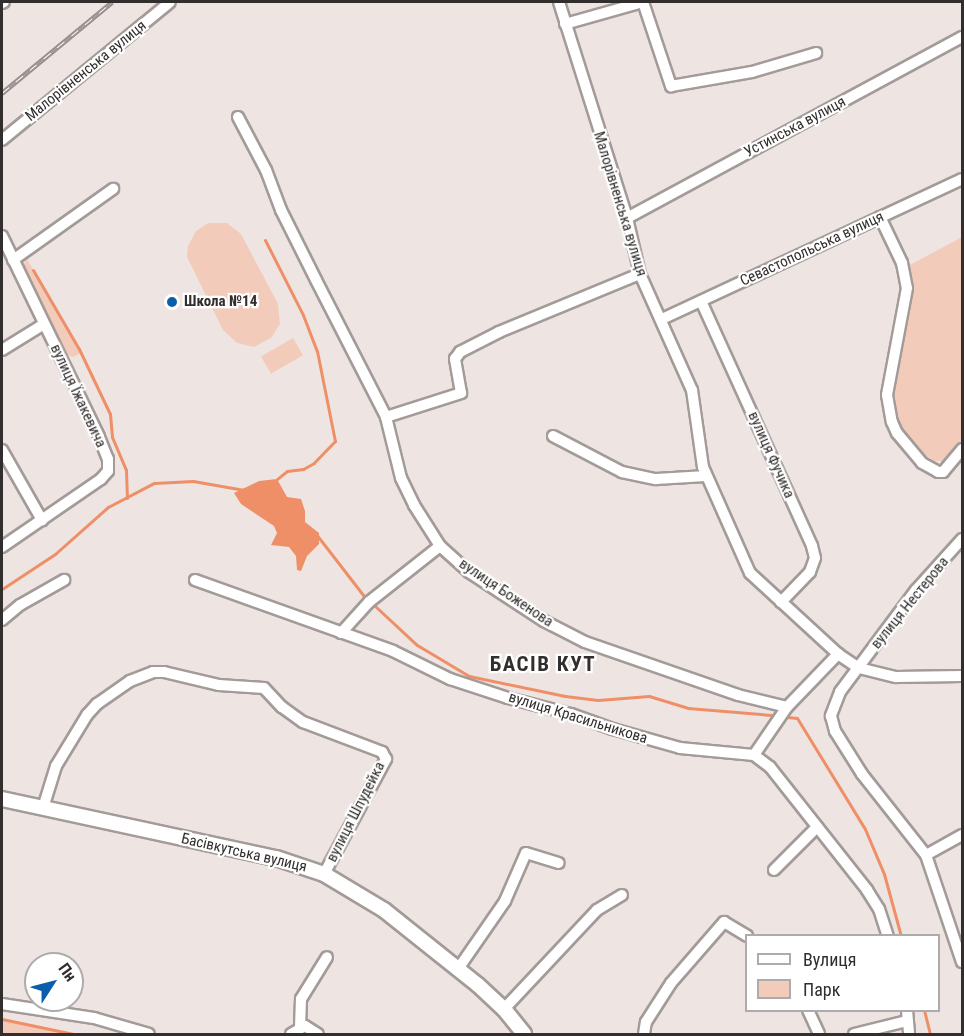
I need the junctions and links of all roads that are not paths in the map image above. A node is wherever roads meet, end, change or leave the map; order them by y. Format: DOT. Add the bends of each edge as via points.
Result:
graph roads {
  1 [pos="170,2"];
  2 [pos="558,2"];
  3 [pos="643,2"];
  4 [pos="565,24"];
  5 [pos="963,36"];
  6 [pos="816,52"];
  7 [pos="238,117"];
  8 [pos="2,140"];
  9 [pos="963,179"];
  10 [pos="114,189"];
  11 [pos="880,217"];
  12 [pos="627,218"];
  13 [pos="2,236"];
  14 [pos="13,261"];
  15 [pos="640,274"];
  16 [pos="701,301"];
  17 [pos="662,320"];
  18 [pos="44,324"];
  19 [pos="2,350"];
  20 [pos="386,417"];
  21 [pos="553,436"];
  22 [pos="963,449"];
  23 [pos="2,450"];
  24 [pos="706,476"];
  25 [pos="42,520"];
  26 [pos="963,539"];
  27 [pos="440,546"];
  28 [pos="2,548"];
  29 [pos="64,580"];
  30 [pos="195,580"];
  31 [pos="781,602"];
  32 [pos="2,620"];
  33 [pos="341,633"];
  34 [pos="838,654"];
  35 [pos="859,668"];
  36 [pos="963,676"];
  37 [pos="787,707"];
  38 [pos="754,755"];
  39 [pos="2,799"];
  40 [pos="43,808"];
  41 [pos="817,827"];
  42 [pos="963,835"];
  43 [pos="926,855"];
  44 [pos="559,863"];
  45 [pos="774,870"];
  46 [pos="324,874"];
  47 [pos="622,895"];
  48 [pos="887,934"];
  49 [pos="745,935"];
  50 [pos="327,957"];
  51 [pos="963,963"];
  52 [pos="458,969"];
  53 [pos="2,1004"];
  54 [pos="504,1009"];
  55 [pos="808,1012"];
  56 [pos="907,1016"];
  57 [pos="296,1031"];
  58 [pos="149,1035"];
  59 [pos="318,1035"];
  60 [pos="524,1035"];
  61 [pos="644,1035"];
  62 [pos="819,1035"];
  63 [pos="854,1035"];
  64 [pos="909,1035"];
  1 -- 8 [label="street, Малорівненська вулиця"];
  2 -- 4 [label="street, Малорівненська вулиця"];
  3 -- 4 [label="street"];
  3 -- 6 [label="street" via="671,86 752,72"];
  4 -- 12 [label="street, Малорівненська вулиця"];
  5 -- 12 [label="street, Устинська вулиця"];
  7 -- 20 [label="street, вулиця Боженова"];
  9 -- 11 [label="street, Севастопольська вулиця"];
  10 -- 14 [label="street"];
  11 -- 16 [label="street, Севастопольська вулиця"];
  11 -- 22 [label="street" via="902,263 907,288 888,388 897,433 922,463 938,472 943,472"];
  12 -- 15 [label="street, Малорівненська вулиця"];
  13 -- 14 [label="street, вулиця Їжакевича"];
  14 -- 18 [label="street, вулиця Їжакевича"];
  15 -- 17 [label="street, Малорівненська вулиця"];
  15 -- 20 [label="street" via="460,352 455,359 461,393"];
  16 -- 17 [label="street, Севастопольська вулиця"];
  16 -- 31 [label="street, вулиця Фучика" via="812,546 813,568"];
  17 -- 24 [label="street, Малорівненська вулиця" via="692,390"];
  18 -- 19 [label="street"];
  18 -- 25 [label="street, вулиця Їжакевича" via="99,437 108,459 108,471"];
  20 -- 27 [label="street, вулиця Боженова" via="401,478"];
  21 -- 24 [label="street" via="622,472 656,479"];
  23 -- 25 [label="street"];
  24 -- 31 [label="street, Малорівненська вулиця" via="750,573"];
  25 -- 28 [label="street, вулиця Їжакевича"];
  26 -- 35 [label="street, вулиця Нестерова" via="916,590"];
  27 -- 33 [label="street" via="369,602"];
  27 -- 37 [label="street, вулиця Боженова" via="469,572 544,621 585,642"];
  29 -- 32 [label="street"];
  30 -- 33 [label="street, вулиця Красильникова"];
  31 -- 34 [label="street, Малорівненська вулиця"];
  33 -- 38 [label="street, вулиця Красильникова" via="450,679 508,698 680,748"];
  34 -- 35 [label="street, Малорівненська вулиця"];
  34 -- 37 [label="street"];
  35 -- 36 [label="street, Малорівненська вулиця" via="896,677"];
  35 -- 43 [label="street" via="833,705 835,731 862,774"];
  37 -- 38 [label="street"];
  38 -- 41 [label="street" via="770,767"];
  39 -- 40 [label="main road, Басівкутська вулиця"];
  40 -- 46 [label="main road, Басівкутська вулиця" via="276,858"];
  40 -- 46 [label="street, вулиця Шпудейка" via="57,766 87,715 130,681 164,672 219,685 264,688 303,722 382,752 386,759"];
  41 -- 45 [label="street"];
  41 -- 48 [label="street" via="867,890"];
  42 -- 43 [label="street"];
  43 -- 51 [label="street"];
  44 -- 52 [label="street" via="526,853 505,901"];
  46 -- 52 [label="main road, Басівкутська вулиця" via="384,910"];
  47 -- 54 [label="street" via="597,910"];
  49 -- 61 [label="street" via="724,922 671,983 646,1022"];
  50 -- 57 [label="street" via="301,999"];
  52 -- 54 [label="main road, Басівкутська вулиця"];
  53 -- 58 [label="street" via="94,1018"];
  54 -- 60 [label="main road, Басівкутська вулиця"];
  55 -- 62 [label="street"];
  56 -- 63 [label="street"];
  56 -- 64 [label="street"];
  57 -- 59 [label="street" via="305,1026"];
}
